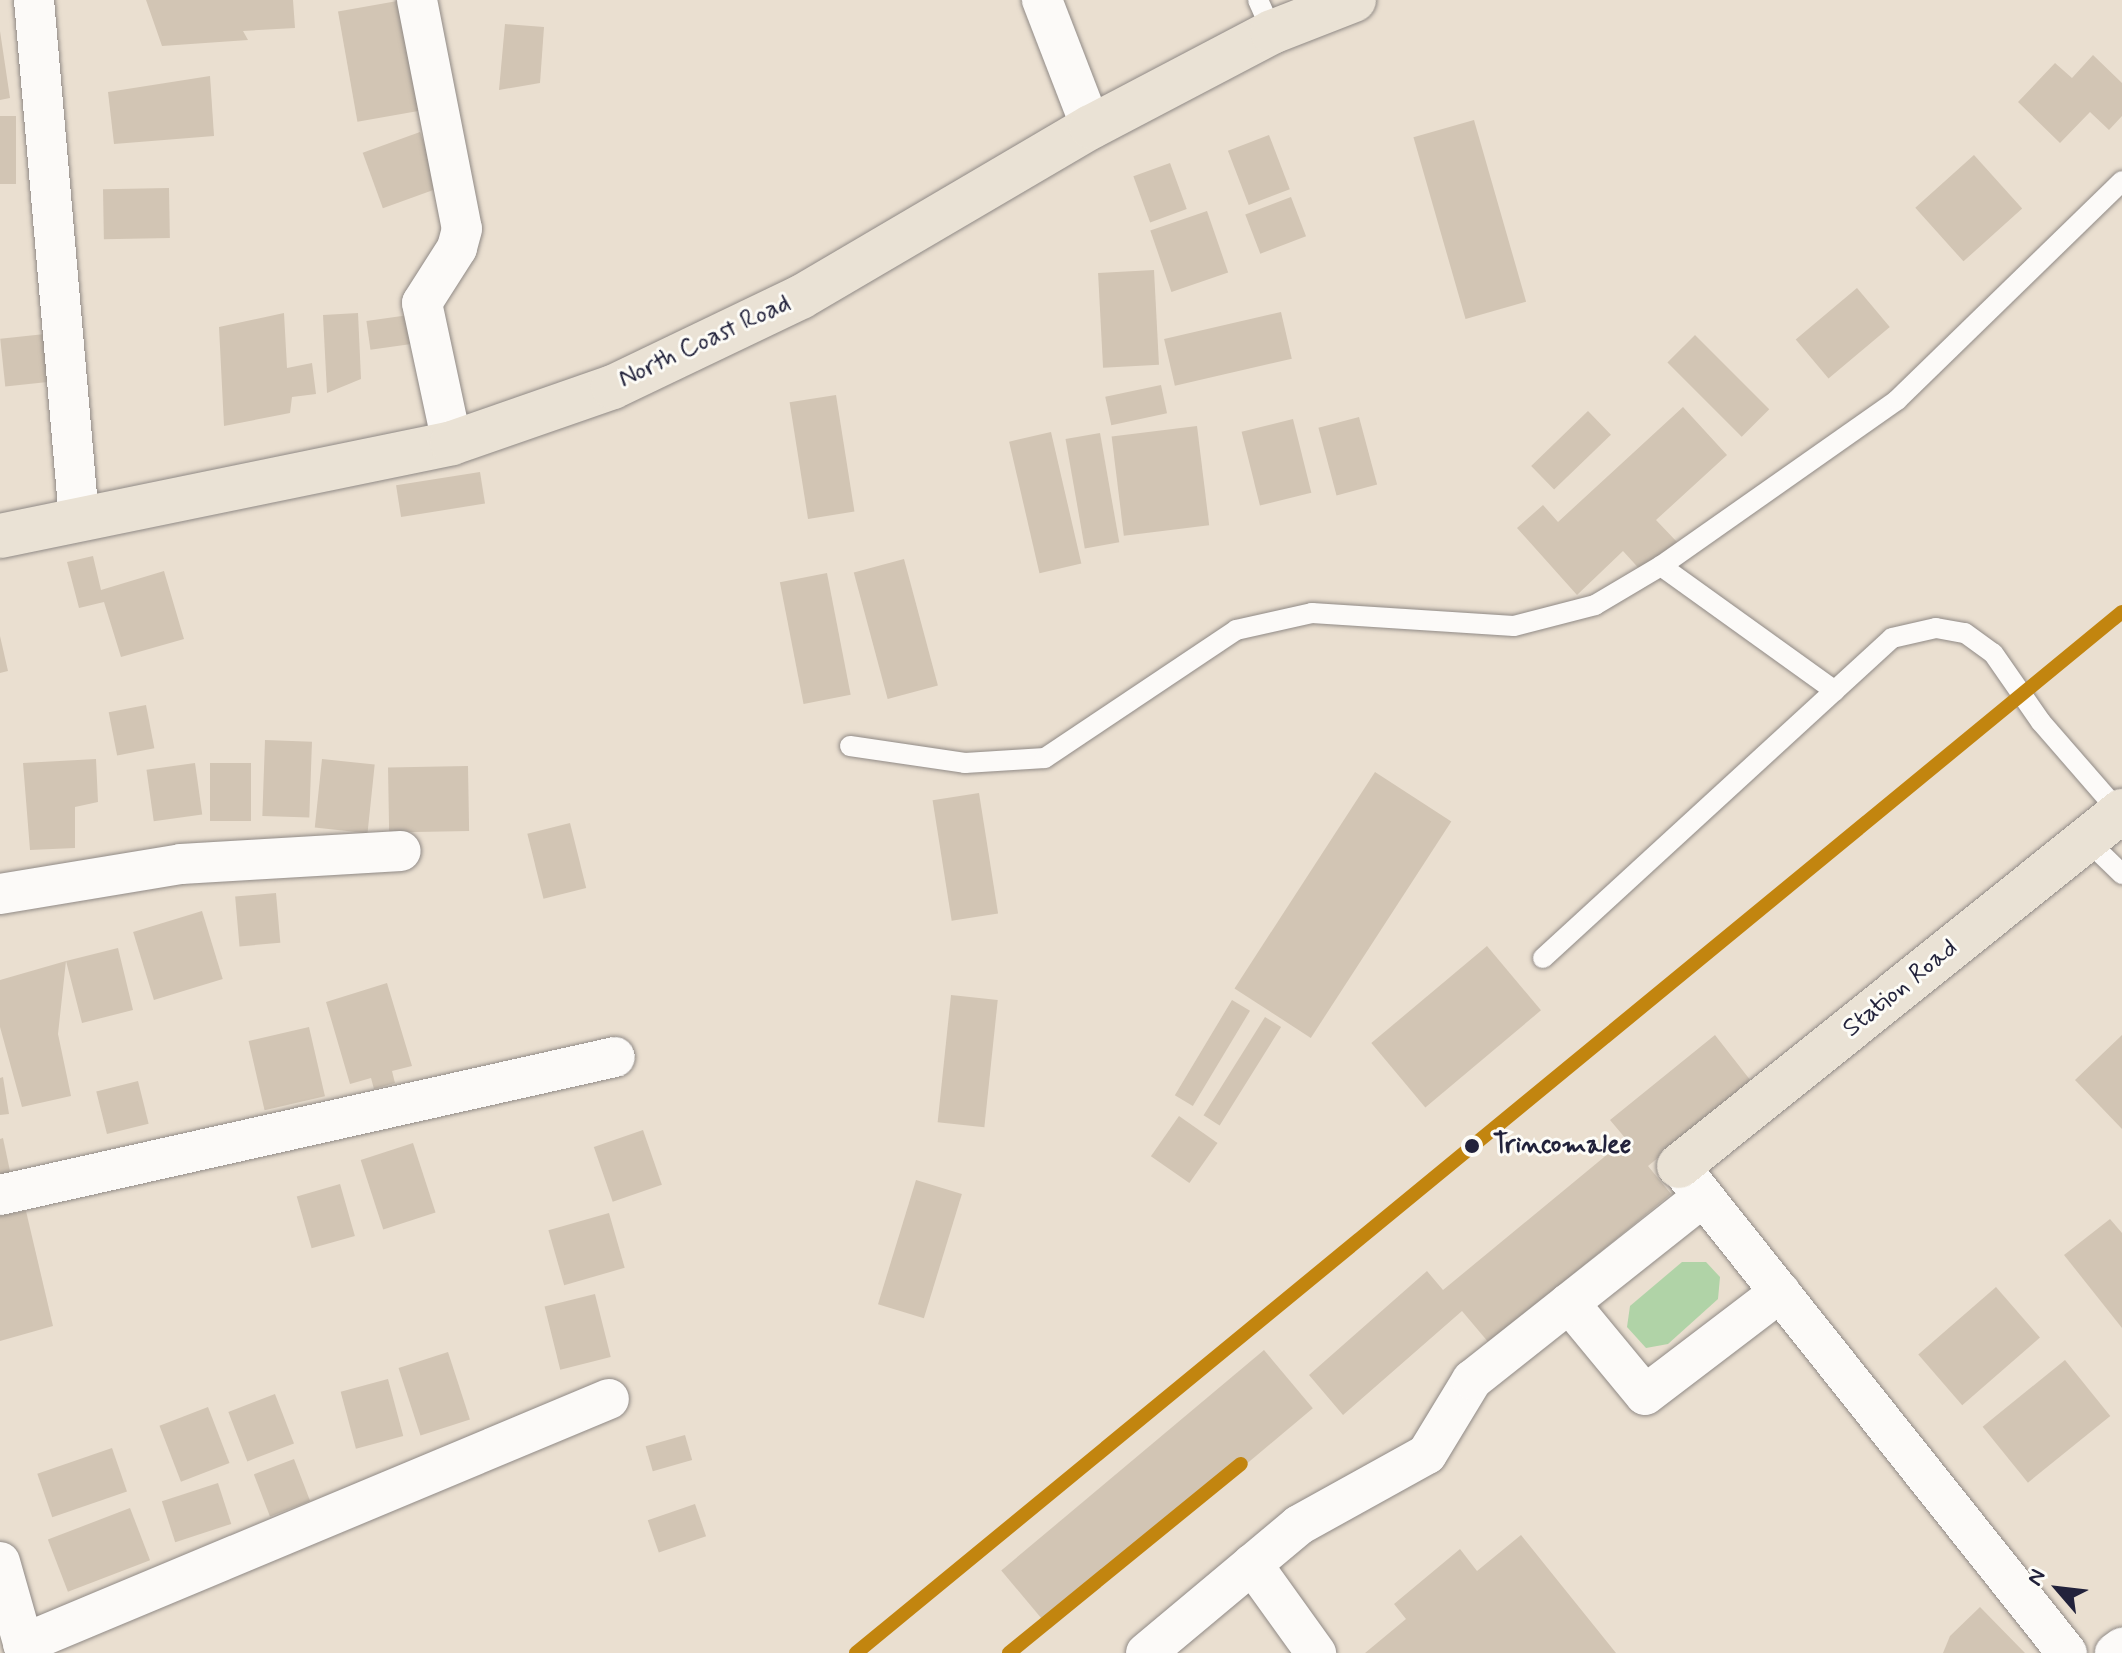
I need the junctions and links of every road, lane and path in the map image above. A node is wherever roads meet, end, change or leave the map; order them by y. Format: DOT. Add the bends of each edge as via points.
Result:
graph roads {
  1 [pos="34,0"];
  2 [pos="417,0"];
  3 [pos="1042,0"];
  4 [pos="1354,0"];
  5 [pos="1265,16"];
  6 [pos="1091,127"];
  7 [pos="2122,181"];
  8 [pos="452,443"];
  9 [pos="79,518"];
  10 [pos="0,536"];
  11 [pos="1661,566"];
  12 [pos="1835,691"];
  13 [pos="850,746"];
  14 [pos="2110,821"];
  15 [pos="401,851"];
  16 [pos="2122,874"];
  17 [pos="0,894"];
  18 [pos="1543,958"];
  19 [pos="615,1057"];
  20 [pos="1691,1182"];
  21 [pos="0,1195"];
  22 [pos="1780,1292"];
  23 [pos="1569,1303"];
  24 [pos="609,1399"];
  25 [pos="0,1562"];
  26 [pos="1252,1564"];
  27 [pos="25,1648"];
  28 [pos="2122,1648"];
  29 [pos="1146,1653"];
  30 [pos="1316,1653"];
  31 [pos="2067,1653"];
  32 [pos="2115,1653"];
  1 -- 9 [label="street"];
  2 -- 8 [label="street" via="462,229 457,248 422,303"];
  3 -- 6 [label="street"];
  4 -- 5 [label="main road, North Coast Road"];
  5 -- 6 [label="main road, North Coast Road"];
  6 -- 8 [label="main road, North Coast Road" via="801,297 613,387"];
  7 -- 11 [label="lane" via="1897,400"];
  8 -- 9 [label="main road, North Coast Road"];
  9 -- 10 [label="main road, North Coast Road"];
  11 -- 12 [label="lane"];
  11 -- 13 [label="lane" via="1595,605 1514,626 1312,613 1236,630 1045,758 965,763"];
  12 -- 14 [label="lane" via="1892,638 1936,628 1965,633 1993,653"];
  12 -- 18 [label="lane"];
  14 -- 16 [label="lane"];
  14 -- 20 [label="main road, Station Road"];
  15 -- 17 [label="street" via="181,864"];
  19 -- 21 [label="street"];
  20 -- 22 [label="street"];
  20 -- 23 [label="street"];
  22 -- 23 [label="street" via="1645,1395"];
  22 -- 31 [label="street"];
  23 -- 26 [label="street" via="1472,1380 1427,1454 1299,1525"];
  24 -- 27 [label="street"];
  25 -- 27 [label="street"];
  26 -- 29 [label="street"];
  26 -- 30 [label="street"];
  28 -- 32 [label="street"];
}
